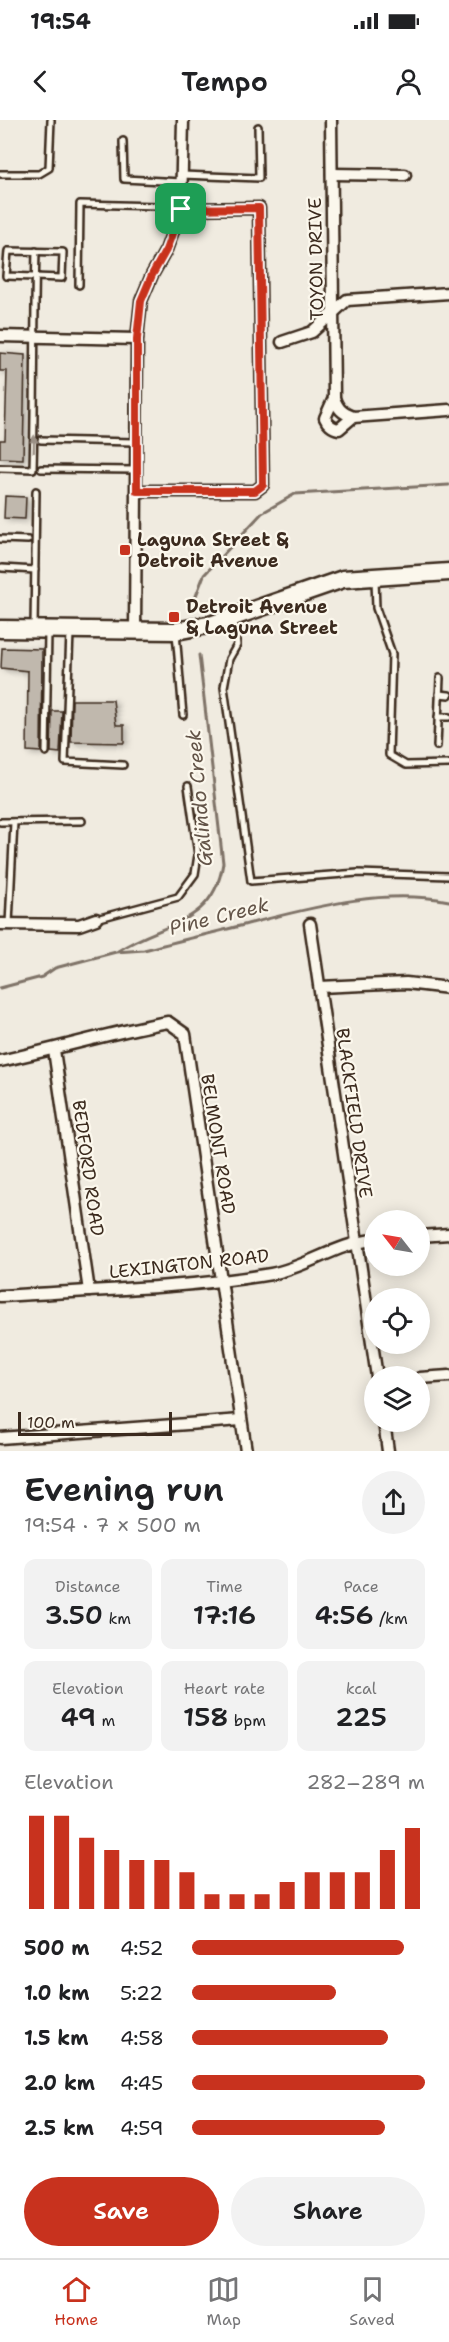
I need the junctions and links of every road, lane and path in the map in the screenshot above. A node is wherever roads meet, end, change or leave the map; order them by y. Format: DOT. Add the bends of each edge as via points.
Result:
graph roads {
  1 [pos="51,120"];
  2 [pos="183,120"];
  3 [pos="331,120"];
  4 [pos="258,127"];
  5 [pos="123,141"];
  6 [pos="0,174"];
  7 [pos="332,174"];
  8 [pos="405,175"];
  9 [pos="182,179"];
  10 [pos="181,209"];
  11 [pos="36,251"];
  12 [pos="35,277"];
  13 [pos="79,285"];
  14 [pos="449,292"];
  15 [pos="334,311"];
  16 [pos="0,336"];
  17 [pos="34,337"];
  18 [pos="137,339"];
  19 [pos="282,342"];
  20 [pos="334,398"];
  21 [pos="449,410"];
  22 [pos="353,417"];
  23 [pos="41,440"];
  24 [pos="138,442"];
  25 [pos="0,468"];
  26 [pos="41,469"];
  27 [pos="138,470"];
  28 [pos="36,491"];
  29 [pos="137,491"];
  30 [pos="0,539"];
  31 [pos="28,540"];
  32 [pos="2,568"];
  33 [pos="35,570"];
  34 [pos="449,572"];
  35 [pos="375,577"];
  36 [pos="233,617"];
  37 [pos="0,629"];
  38 [pos="41,630"];
  39 [pos="70,631"];
  40 [pos="176,631"];
  41 [pos="135,632"];
  42 [pos="440,678"];
  43 [pos="439,694"];
  44 [pos="449,695"];
  45 [pos="183,715"];
  46 [pos="438,717"];
  47 [pos="449,717"];
  48 [pos="437,746"];
  49 [pos="46,752"];
  50 [pos="449,764"];
  51 [pos="123,765"];
  52 [pos="188,786"];
  53 [pos="82,821"];
  54 [pos="0,822"];
  55 [pos="14,822"];
  56 [pos="449,876"];
  57 [pos="96,920"];
  58 [pos="4,924"];
  59 [pos="310,924"];
  60 [pos="320,987"];
  61 [pos="449,988"];
  62 [pos="54,1050"];
  63 [pos="0,1061"];
  64 [pos="449,1234"];
  65 [pos="430,1235"];
  66 [pos="356,1241"];
  67 [pos="364,1241"];
  68 [pos="222,1281"];
  69 [pos="89,1290"];
  70 [pos="0,1296"];
  71 [pos="375,1366"];
  72 [pos="449,1376"];
  73 [pos="430,1377"];
  74 [pos="242,1420"];
  75 [pos="385,1432"];
  76 [pos="0,1438"];
  77 [pos="246,1451"];
  78 [pos="388,1451"];
  1 -- 6 [label="lane" via="49,168 39,174"];
  2 -- 9 [label="street"];
  3 -- 7 [label="street, TOYON DRIVE"];
  4 -- 9 [label="lane" via="259,178"];
  5 -- 9 [label="lane" via="124,179"];
  7 -- 8 [label="street"];
  7 -- 15 [label="street, TOYON DRIVE"];
  9 -- 10 [label="street"];
  10 -- 13 [label="lane" via="80,204"];
  10 -- 18 [label="street" via="141,301"];
  10 -- 29 [label="street" via="259,208 263,485 255,491"];
  11 -- 12 [label="lane"];
  11 -- 12 [label="lane" via="63,252 63,279"];
  11 -- 12 [label="lane" via="8,251 6,276"];
  12 -- 17 [label="lane"];
  14 -- 15 [label="street" via="347,300"];
  15 -- 19 [label="street" via="312,332"];
  15 -- 20 [label="street, TOYON DRIVE"];
  16 -- 17 [label="street"];
  17 -- 18 [label="street"];
  25 -- 17 [label="lane, one-way" via="33,469"];
  18 -- 24 [label="street"];
  20 -- 22 [label="street" via="340,410"];
  20 -- 22 [label="street, TOYON DRIVE" via="326,422 339,429"];
  21 -- 22 [label="street, TOYON DRIVE"];
  23 -- 24 [label="lane"];
  24 -- 27 [label="street"];
  26 -- 27 [label="lane"];
  27 -- 29 [label="street"];
  28 -- 33 [label="lane"];
  29 -- 41 [label="street"];
  30 -- 31 [label="lane"];
  32 -- 33 [label="lane"];
  33 -- 38 [label="lane"];
  34 -- 35 [label="street"];
  35 -- 36 [label="street" via="343,579"];
  35 -- 50 [label="lane" via="376,608 392,654 389,755 406,765"];
  36 -- 40 [label="street"];
  36 -- 56 [label="lane" via="237,645 229,659 224,687 251,882 357,873"];
  37 -- 38 [label="street"];
  38 -- 39 [label="street"];
  38 -- 49 [label="lane"];
  39 -- 41 [label="street"];
  39 -- 51 [label="lane" via="65,762"];
  40 -- 41 [label="street"];
  40 -- 45 [label="lane"];
  42 -- 43 [label="lane"];
  43 -- 44 [label="lane"];
  43 -- 46 [label="lane"];
  46 -- 47 [label="lane"];
  46 -- 48 [label="lane"];
  52 -- 57 [label="lane" via="198,855 195,874 178,897"];
  53 -- 55 [label="lane"];
  54 -- 55 [label="lane"];
  55 -- 58 [label="lane"];
  57 -- 58 [label="street" via="79,925"];
  59 -- 60 [label="street, BLACKFIELD DRIVE"];
  60 -- 61 [label="street" via="406,983"];
  60 -- 66 [label="street, BLACKFIELD DRIVE"];
  62 -- 63 [label="street, BELMONT ROAD"];
  62 -- 68 [label="street, BELMONT ROAD" via="117,1031 168,1022 185,1034"];
  62 -- 69 [label="street, BEDFORD ROAD"];
  64 -- 65 [label="street"];
  66 -- 67 [label="street, LEXINGTON ROAD"];
  66 -- 68 [label="street, LEXINGTON ROAD" via="291,1269"];
  66 -- 71 [label="street, BLACKFIELD DRIVE"];
  68 -- 69 [label="street, LEXINGTON ROAD"];
  68 -- 74 [label="street, BELMONT ROAD"];
  69 -- 70 [label="street, LEXINGTON ROAD"];
  72 -- 73 [label="street"];
  74 -- 76 [label="street"];
  74 -- 77 [label="street, BELMONT ROAD"];
  75 -- 78 [label="street"];
}
